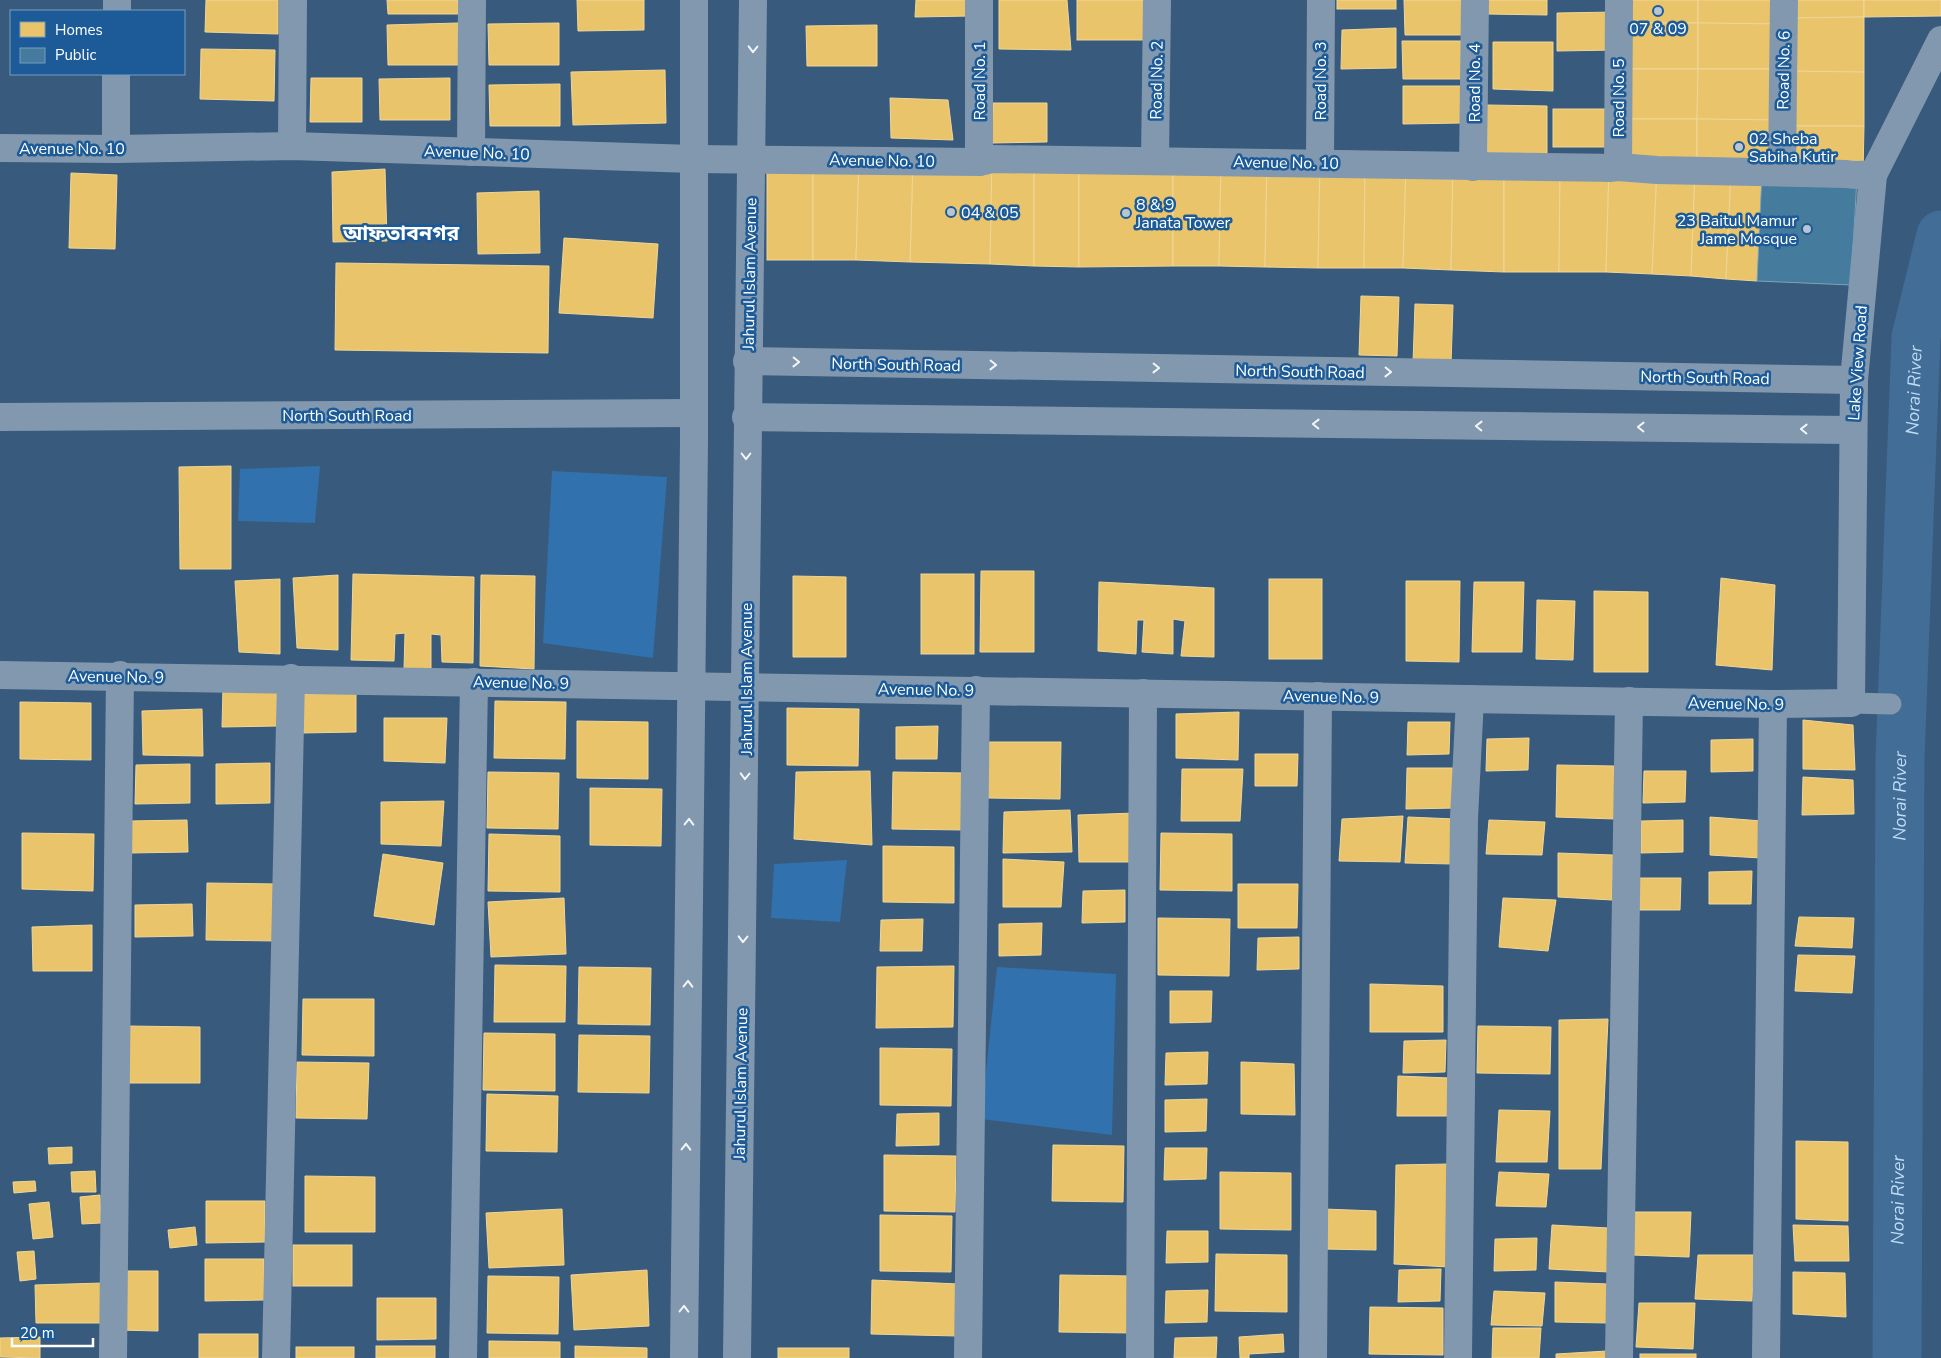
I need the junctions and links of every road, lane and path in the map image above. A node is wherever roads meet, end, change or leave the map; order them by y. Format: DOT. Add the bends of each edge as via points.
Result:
graph roads {
  1 [pos="293,0"];
  2 [pos="472,0"];
  3 [pos="694,0"];
  4 [pos="753,0"];
  5 [pos="979,0"];
  6 [pos="1157,0"];
  7 [pos="1321,0"];
  8 [pos="1475,0"];
  9 [pos="1619,0"];
  10 [pos="1784,0"];
  11 [pos="1941,40"];
  12 [pos="116,75"];
  13 [pos="292,146"];
  14 [pos="0,148"];
  15 [pos="116,149"];
  16 [pos="471,152"];
  17 [pos="693,159"];
  18 [pos="751,159"];
  19 [pos="1155,160"];
  20 [pos="979,162"];
  21 [pos="1320,163"];
  22 [pos="1474,167"];
  23 [pos="1618,167"];
  24 [pos="1772,171"];
  25 [pos="1873,175"];
  26 [pos="747,361"];
  27 [pos="1854,380"];
  28 [pos="694,412"];
  29 [pos="0,417"];
  30 [pos="746,417"];
  31 [pos="1852,430"];
  32 [pos="0,675"];
  33 [pos="120,675"];
  34 [pos="291,678"];
  35 [pos="474,682"];
  36 [pos="691,685"];
  37 [pos="746,686"];
  38 [pos="976,690"];
  39 [pos="1143,693"];
  40 [pos="1318,696"];
  41 [pos="1470,699"];
  42 [pos="1629,702"];
  43 [pos="1851,703"];
  44 [pos="1773,704"];
  45 [pos="1891,704"];
  46 [pos="113,1358"];
  47 [pos="276,1358"];
  48 [pos="463,1358"];
  49 [pos="684,1358"];
  50 [pos="737,1358"];
  51 [pos="968,1358"];
  52 [pos="1140,1358"];
  53 [pos="1313,1358"];
  54 [pos="1458,1358"];
  55 [pos="1619,1358"];
  56 [pos="1766,1358"];
  1 -- 13 [label="street"];
  2 -- 16 [label="street"];
  3 -- 17 [label="street"];
  4 -- 18 [label="street, Jahurul Islam Avenue, one-way"];
  5 -- 20 [label="street, Road No. 1"];
  6 -- 19 [label="street, Road No. 2"];
  7 -- 21 [label="street, Road No. 3"];
  8 -- 22 [label="street, Road No. 4"];
  9 -- 23 [label="street, Road No. 5"];
  10 -- 24 [label="street, Road No. 6"];
  11 -- 25 [label="street, Lake View Road"];
  12 -- 15 [label="street"];
  13 -- 15 [label="street, Avenue No. 10"];
  13 -- 16 [label="street, Avenue No. 10"];
  14 -- 15 [label="street, Avenue No. 10"];
  16 -- 17 [label="street, Avenue No. 10"];
  17 -- 18 [label="street, Avenue No. 10"];
  17 -- 28 [label="street"];
  18 -- 20 [label="street, Avenue No. 10"];
  18 -- 26 [label="street, Jahurul Islam Avenue"];
  19 -- 20 [label="street, Avenue No. 10" via="992,159"];
  19 -- 21 [label="street, Avenue No. 10"];
  21 -- 22 [label="street, Avenue No. 10"];
  22 -- 23 [label="street, Avenue No. 10"];
  23 -- 24 [label="street, Avenue No. 10"];
  24 -- 25 [label="street, Avenue No. 10" via="1857,177"];
  25 -- 27 [label="street, Lake View Road"];
  26 -- 27 [label="street, North South Road, one-way"];
  26 -- 30 [label="street, Jahurul Islam Avenue"];
  27 -- 31 [label="street, Lake View Road"];
  28 -- 29 [label="street, North South Road"];
  28 -- 36 [label="street"];
  31 -- 30 [label="street, one-way"];
  30 -- 37 [label="street, Jahurul Islam Avenue, one-way"];
  31 -- 43 [label="street, Lake View Road"];
  32 -- 33 [label="street, Avenue No. 9"];
  33 -- 34 [label="street, Avenue No. 9"];
  33 -- 46 [label="street"];
  34 -- 35 [label="street, Avenue No. 9"];
  34 -- 47 [label="street"];
  35 -- 36 [label="street, Avenue No. 9"];
  35 -- 48 [label="street"];
  36 -- 37 [label="street, Avenue No. 9"];
  49 -- 36 [label="street, one-way"];
  37 -- 38 [label="street, Avenue No. 9"];
  37 -- 50 [label="street, Jahurul Islam Avenue, one-way"];
  38 -- 39 [label="street, Avenue No. 9"];
  38 -- 51 [label="street"];
  39 -- 40 [label="street, Avenue No. 9"];
  39 -- 52 [label="street"];
  40 -- 41 [label="street, Avenue No. 9"];
  40 -- 53 [label="street"];
  41 -- 42 [label="street, Avenue No. 9"];
  41 -- 54 [label="street" via="1464,818"];
  42 -- 44 [label="street, Avenue No. 9"];
  42 -- 55 [label="street"];
  43 -- 44 [label="street, Avenue No. 9"];
  43 -- 45 [label="street"];
  44 -- 56 [label="street"];
}
